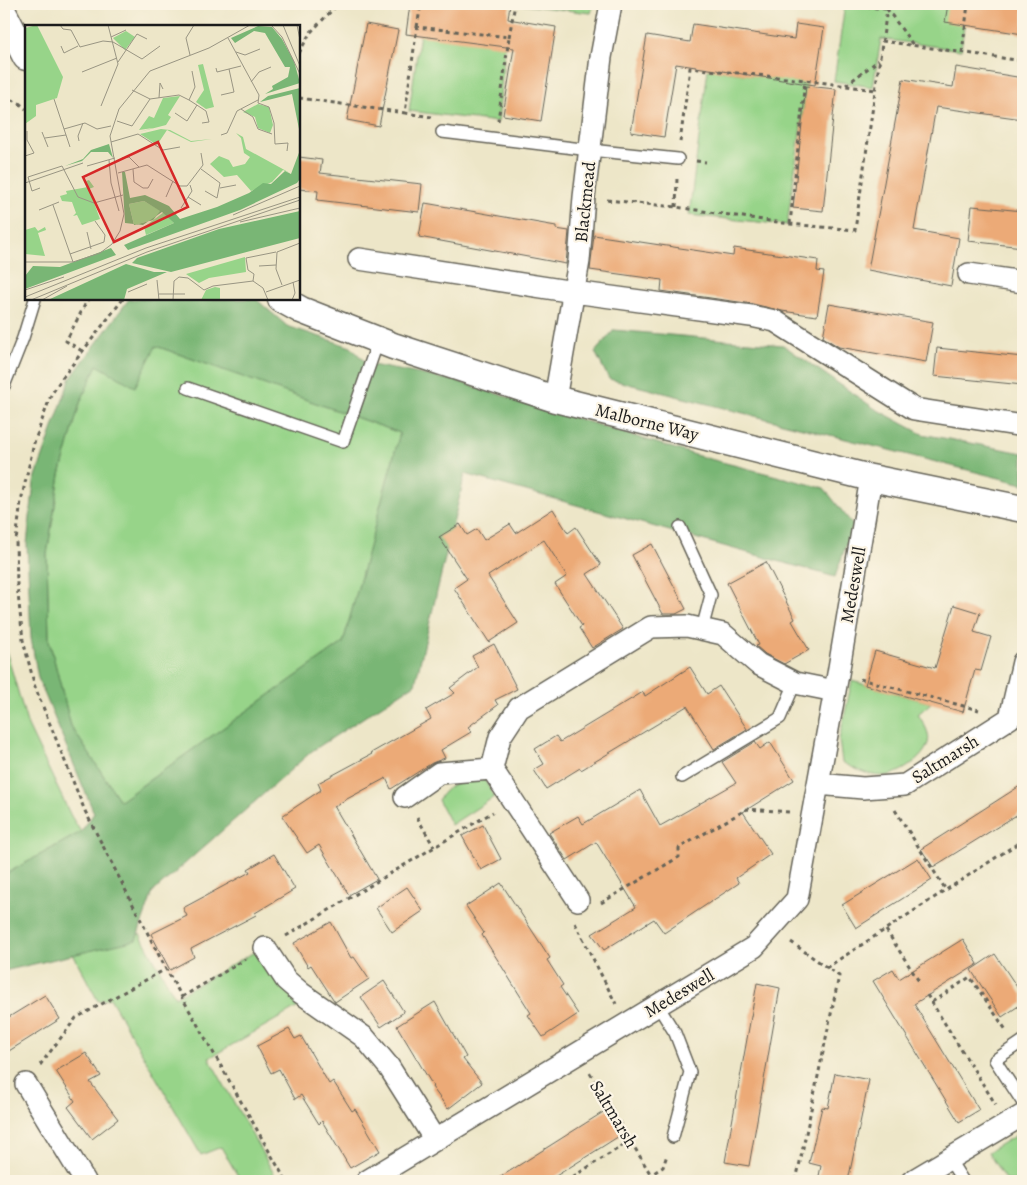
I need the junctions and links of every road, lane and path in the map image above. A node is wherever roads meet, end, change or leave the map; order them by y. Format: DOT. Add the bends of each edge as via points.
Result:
graph roads {
  1 [pos="338,4"];
  2 [pos="421,4"];
  3 [pos="515,4"];
  4 [pos="611,4"];
  5 [pos="842,4"];
  6 [pos="880,4"];
  7 [pos="968,4"];
  8 [pos="887,9"];
  9 [pos="4,14"];
  10 [pos="417,27"];
  11 [pos="509,37"];
  12 [pos="882,42"];
  13 [pos="913,46"];
  14 [pos="300,51"];
  15 [pos="962,53"];
  16 [pos="25,55"];
  17 [pos="880,60"];
  18 [pos="1023,61"];
  19 [pos="805,80"];
  20 [pos="846,85"];
  21 [pos="875,90"];
  22 [pos="4,96"];
  23 [pos="300,98"];
  24 [pos="25,107"];
  25 [pos="405,113"];
  26 [pos="442,132"];
  27 [pos="496,139"];
  28 [pos="590,150"];
  29 [pos="678,159"];
  30 [pos="584,197"];
  31 [pos="676,207"];
  32 [pos="790,224"];
  33 [pos="359,259"];
  34 [pos="969,274"];
  35 [pos="1023,282"];
  36 [pos="574,292"];
  37 [pos="35,300"];
  38 [pos="87,300"];
  39 [pos="122,300"];
  40 [pos="283,300"];
  41 [pos="378,341"];
  42 [pos="82,351"];
  43 [pos="7,369"];
  44 [pos="4,386"];
  45 [pos="188,388"];
  46 [pos="554,399"];
  47 [pos="1023,426"];
  48 [pos="871,478"];
  49 [pos="1023,509"];
  50 [pos="680,528"];
  51 [pos="702,629"];
  52 [pos="1023,662"];
  53 [pos="854,677"];
  54 [pos="795,683"];
  55 [pos="835,691"];
  56 [pos="1010,718"];
  57 [pos="492,769"];
  58 [pos="682,777"];
  59 [pos="818,784"];
  60 [pos="881,787"];
  61 [pos="405,798"];
  62 [pos="512,801"];
  63 [pos="812,815"];
  64 [pos="1023,840"];
  65 [pos="434,847"];
  66 [pos="946,890"];
  67 [pos="578,900"];
  68 [pos="772,929"];
  69 [pos="886,930"];
  70 [pos="265,948"];
  71 [pos="826,968"];
  72 [pos="166,969"];
  73 [pos="920,983"];
  74 [pos="927,995"];
  75 [pos="182,997"];
  76 [pos="932,1002"];
  77 [pos="658,1006"];
  78 [pos="626,1025"];
  79 [pos="1020,1043"];
  80 [pos="578,1053"];
  81 [pos="26,1084"];
  82 [pos="1023,1103"];
  83 [pos="1016,1120"];
  84 [pos="673,1137"];
  85 [pos="435,1140"];
  86 [pos="630,1141"];
  87 [pos="949,1159"];
  88 [pos="650,1175"];
  89 [pos="85,1181"];
  90 [pos="286,1181"];
  91 [pos="367,1181"];
  92 [pos="566,1181"];
  93 [pos="641,1181"];
  94 [pos="796,1181"];
  95 [pos="912,1181"];
  96 [pos="963,1181"];
  1 -- 14 [label="path" via="310,33"];
  2 -- 10 [label="path"];
  3 -- 11 [label="path"];
  4 -- 28 [label="street, Blackmead"];
  5 -- 8 [label="path"];
  6 -- 8 [label="path"];
  7 -- 15 [label="path"];
  8 -- 12 [label="path"];
  8 -- 13 [label="path"];
  9 -- 16 [label="street"];
  10 -- 11 [label="path"];
  10 -- 25 [label="path"];
  11 -- 27 [label="path"];
  12 -- 13 [label="path"];
  12 -- 17 [label="path"];
  13 -- 15 [label="path"];
  15 -- 18 [label="path"];
  17 -- 20 [label="path"];
  17 -- 21 [label="path"];
  19 -- 20 [label="path"];
  19 -- 29 [label="path" via="690,68"];
  19 -- 32 [label="path"];
  20 -- 21 [label="path"];
  21 -- 32 [label="path" via="855,230"];
  22 -- 24 [label="path"];
  23 -- 25 [label="path"];
  25 -- 26 [label="path" via="438,118"];
  26 -- 27 [label="lane"];
  27 -- 28 [label="lane"];
  28 -- 29 [label="lane"];
  28 -- 30 [label="street, Blackmead"];
  29 -- 31 [label="path"];
  30 -- 31 [label="path"];
  30 -- 36 [label="street, Blackmead"];
  31 -- 32 [label="path"];
  33 -- 36 [label="street"];
  34 -- 35 [label="street"];
  36 -- 46 [label="street, Blackmead"];
  36 -- 47 [label="street" via="775,321 914,409"];
  37 -- 43 [label="lane"];
  38 -- 42 [label="path" via="66,341"];
  39 -- 42 [label="path"];
  40 -- 41 [label="street, Malborne Way"];
  41 -- 45 [label="lane" via="343,442"];
  41 -- 46 [label="street, Malborne Way"];
  42 -- 72 [label="path" via="51,395 26,470 16,541 23,640 35,687 85,811"];
  43 -- 44 [label="lane"];
  46 -- 48 [label="street, Malborne Way"];
  48 -- 49 [label="street, Malborne Way"];
  48 -- 55 [label="street, Medeswell"];
  50 -- 51 [label="lane" via="711,595"];
  51 -- 54 [label="street" via="723,634 758,664"];
  51 -- 57 [label="street" via="651,627 519,708 500,737"];
  52 -- 56 [label="street"];
  53 -- 56 [label="path"];
  54 -- 55 [label="street"];
  54 -- 58 [label="lane" via="780,718"];
  55 -- 59 [label="street, Medeswell"];
  56 -- 60 [label="street, Saltmarsh" via="905,784"];
  57 -- 61 [label="street" via="439,773"];
  57 -- 62 [label="street"];
  59 -- 60 [label="street, Saltmarsh"];
  59 -- 63 [label="street, Medeswell"];
  60 -- 66 [label="path"];
  61 -- 65 [label="path"];
  62 -- 65 [label="path"];
  62 -- 67 [label="street"];
  63 -- 67 [label="path" via="747,809 679,848 679,857 593,908"];
  63 -- 68 [label="street, Medeswell" via="797,898"];
  64 -- 66 [label="path"];
  65 -- 70 [label="path"];
  66 -- 69 [label="path"];
  67 -- 78 [label="path" via="566,905"];
  68 -- 71 [label="path"];
  68 -- 77 [label="street, Medeswell" via="754,947"];
  69 -- 71 [label="path"];
  69 -- 73 [label="path"];
  70 -- 75 [label="path"];
  70 -- 85 [label="street" via="286,980 364,1037 390,1067"];
  71 -- 94 [label="path" via="838,976"];
  72 -- 75 [label="path"];
  72 -- 81 [label="path" via="76,1018"];
  74 -- 76 [label="path"];
  75 -- 90 [label="path"];
  76 -- 79 [label="path" via="970,977"];
  76 -- 83 [label="path"];
  77 -- 78 [label="street, Medeswell"];
  77 -- 84 [label="lane" via="675,1033 690,1072"];
  78 -- 80 [label="street, Medeswell"];
  79 -- 82 [label="lane" via="995,1060"];
  80 -- 85 [label="street, Medeswell"];
  80 -- 86 [label="path, Saltmarsh"];
  81 -- 89 [label="street"];
  83 -- 87 [label="street"];
  84 -- 88 [label="path" via="663,1167"];
  85 -- 91 [label="street, Medeswell"];
  86 -- 88 [label="path, Saltmarsh"];
  86 -- 92 [label="path"];
  87 -- 95 [label="street"];
  87 -- 96 [label="lane"];
  88 -- 93 [label="path"];
}
